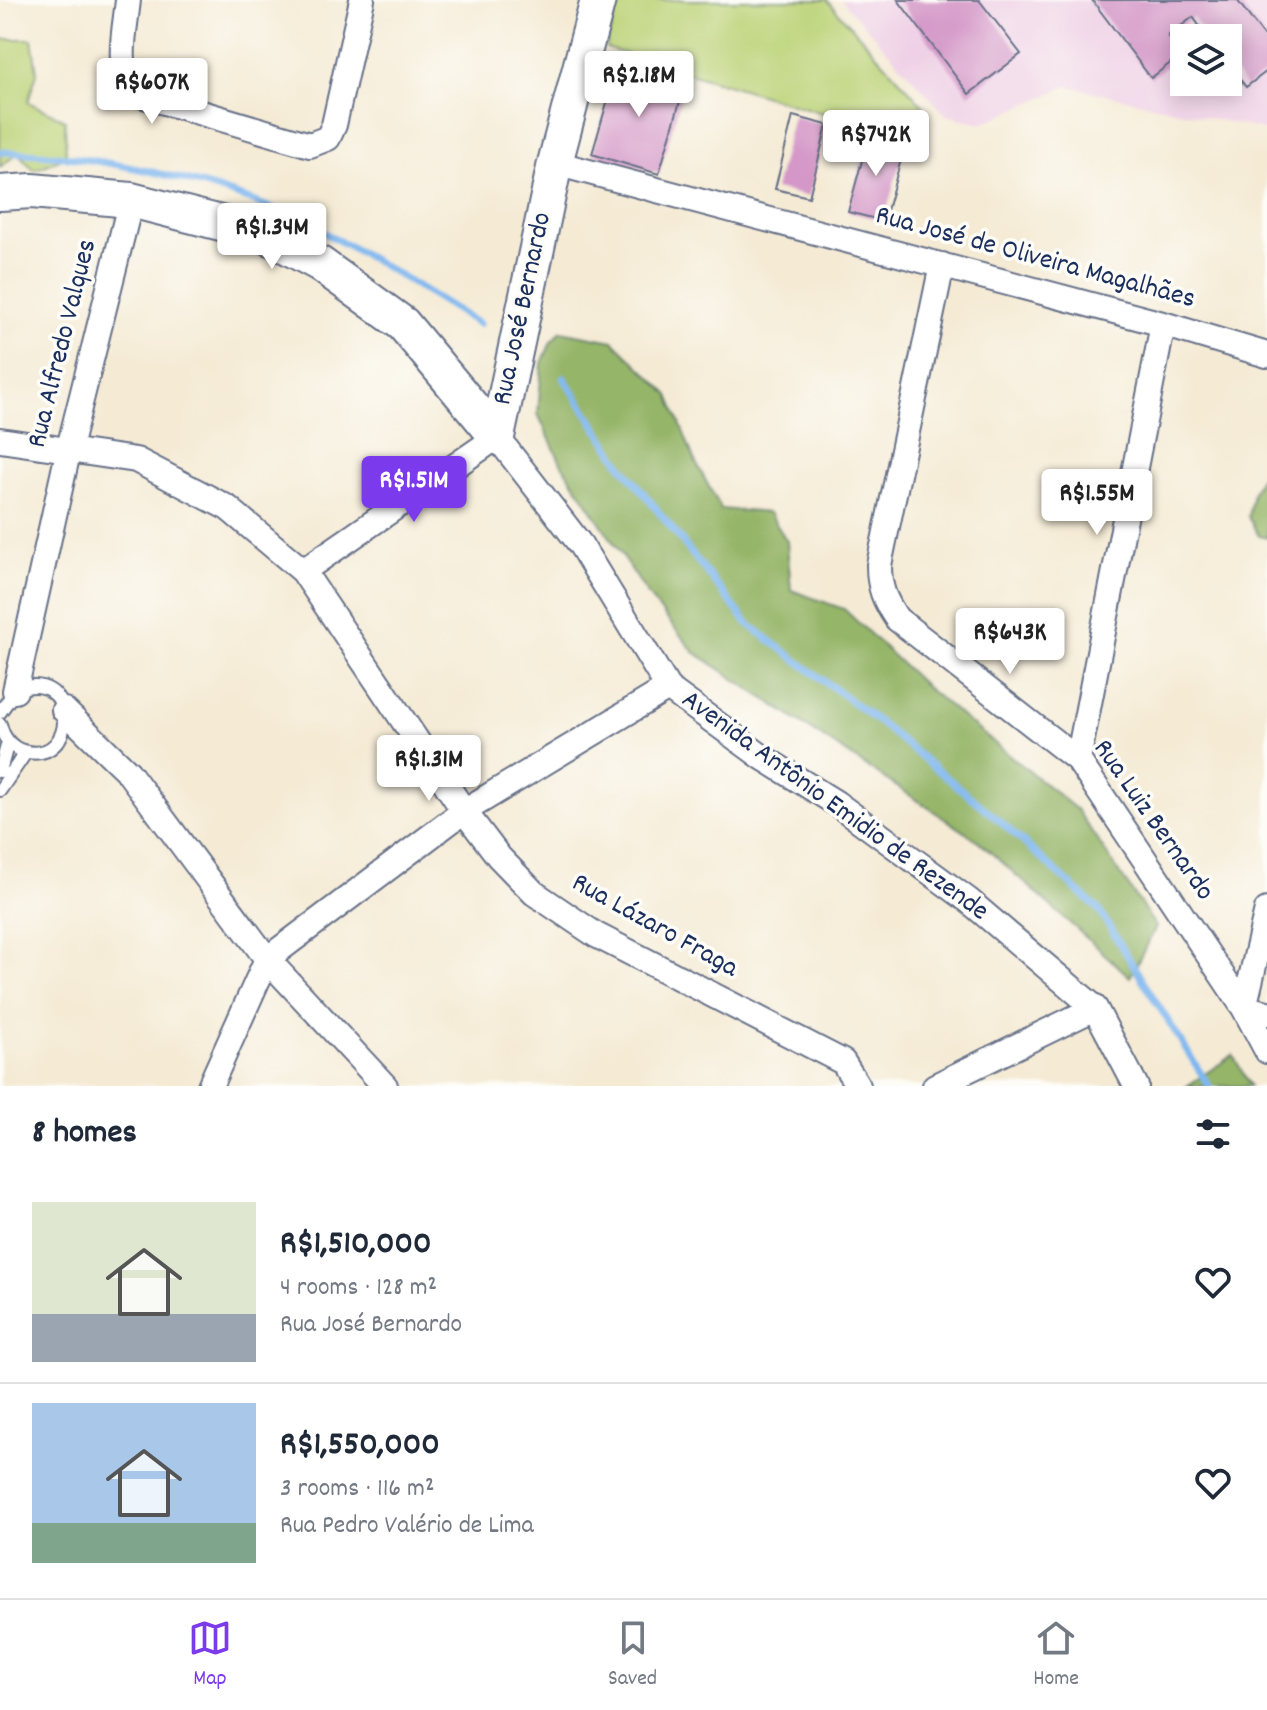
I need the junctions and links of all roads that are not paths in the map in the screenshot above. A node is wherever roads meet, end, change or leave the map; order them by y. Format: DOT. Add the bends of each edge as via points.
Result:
graph roads {
  1 [pos="128,0"];
  2 [pos="362,0"];
  3 [pos="598,0"];
  4 [pos="555,163"];
  5 [pos="0,193"];
  6 [pos="131,200"];
  7 [pos="942,265"];
  8 [pos="1163,324"];
  9 [pos="1267,355"];
  10 [pos="497,437"];
  11 [pos="0,440"];
  12 [pos="69,448"];
  13 [pos="303,571"];
  14 [pos="668,688"];
  15 [pos="6,698"];
  16 [pos="64,710"];
  17 [pos="0,724"];
  18 [pos="8,742"];
  19 [pos="26,752"];
  20 [pos="1078,760"];
  21 [pos="0,771"];
  22 [pos="0,790"];
  23 [pos="464,811"];
  24 [pos="1267,910"];
  25 [pos="267,959"];
  26 [pos="1095,1008"];
  27 [pos="1256,1010"];
  28 [pos="1267,1051"];
  29 [pos="210,1086"];
  30 [pos="385,1086"];
  31 [pos="858,1086"];
  32 [pos="935,1086"];
  33 [pos="1136,1086"];
  1 -- 2 [label="street" via="122,66 134,93 310,145 328,138 334,125"];
  3 -- 4 [label="street, Rua José Bernardo"];
  4 -- 7 [label="street, Rua José de Oliveira Magalhães"];
  4 -- 10 [label="street, Rua José Bernardo"];
  5 -- 6 [label="street, Avenida Antônio Emidio de Rezende"];
  6 -- 10 [label="street, Avenida Antônio Emidio de Rezende" via="264,234 320,264 403,324"];
  6 -- 12 [label="street, Rua Alfredo Valques"];
  7 -- 8 [label="street, Rua José de Oliveira Magalhães"];
  7 -- 20 [label="street, Rua Luiz Bernardo" via="879,585 897,619"];
  8 -- 9 [label="street, Rua José de Oliveira Magalhães"];
  8 -- 20 [label="street"];
  10 -- 13 [label="street, Rua José Bernardo"];
  10 -- 14 [label="street, Avenida Antônio Emidio de Rezende" via="580,544"];
  11 -- 12 [label="street, Rua Lázaro Fraga"];
  12 -- 13 [label="street, Rua Lázaro Fraga" via="136,460 176,479 228,508"];
  12 -- 15 [label="street, Rua Alfredo Valques"];
  13 -- 23 [label="street, Rua Lázaro Fraga"];
  14 -- 23 [label="street"];
  14 -- 26 [label="street, Avenida Antônio Emidio de Rezende" via="968,900"];
  15 -- 16 [label="lane" via="35,686 53,693"];
  16 -- 19 [label="lane" via="57,742 37,753"];
  16 -- 25 [label="street" via="128,772"];
  17 -- 18 [label="lane"];
  18 -- 19 [label="lane"];
  18 -- 21 [label="lane"];
  19 -- 22 [label="lane"];
  20 -- 27 [label="street, Rua Luiz Bernardo"];
  23 -- 25 [label="street"];
  23 -- 31 [label="street, Rua Lázaro Fraga" via="534,893 596,935 843,1062"];
  24 -- 27 [label="street"];
  25 -- 29 [label="street"];
  25 -- 30 [label="street"];
  26 -- 32 [label="street"];
  26 -- 33 [label="street, Avenida Antônio Emidio de Rezende"];
  27 -- 28 [label="street, Rua Luiz Bernardo"];
}
